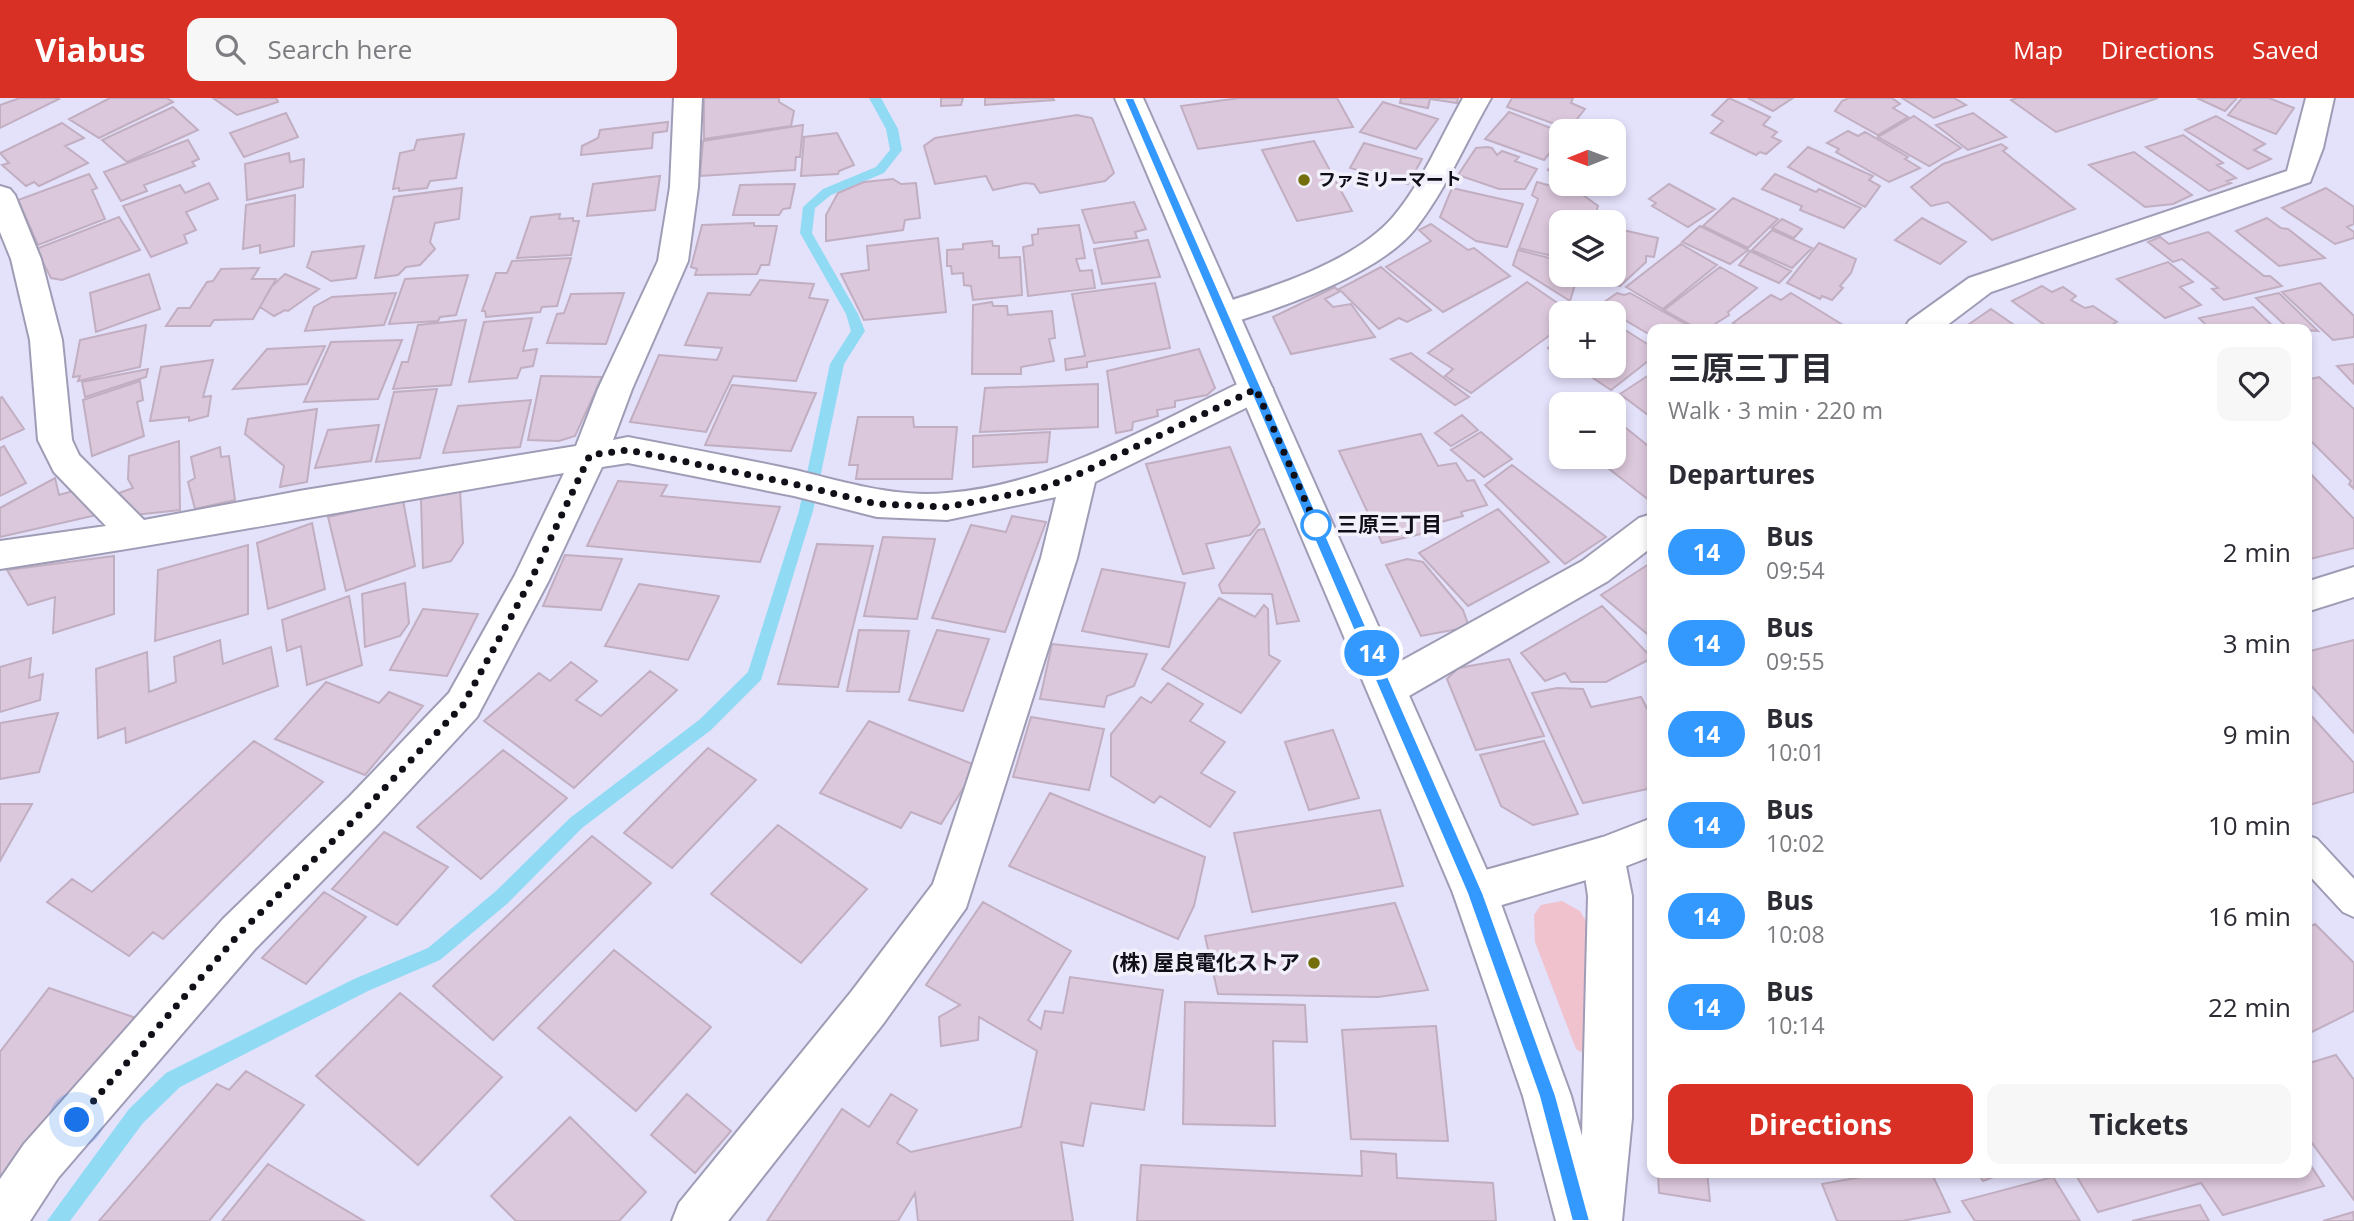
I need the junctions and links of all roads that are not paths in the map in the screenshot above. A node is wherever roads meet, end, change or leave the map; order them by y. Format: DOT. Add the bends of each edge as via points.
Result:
graph roads {
  1 [pos="688,98"];
  2 [pos="1129,98"];
  3 [pos="1477,98"];
  4 [pos="2320,98"];
  5 [pos="0,195"];
  6 [pos="1224,314"];
  7 [pos="1927,324"];
  8 [pos="1256,389"];
  9 [pos="590,455"];
  10 [pos="1079,474"];
  11 [pos="1647,532"];
  12 [pos="137,535"];
  13 [pos="0,555"];
  14 [pos="2354,582"];
  15 [pos="2312,595"];
  16 [pos="1388,688"];
  17 [pos="1647,839"];
  18 [pos="1603,856"];
  19 [pos="2312,856"];
  20 [pos="1475,893"];
  21 [pos="2354,902"];
  22 [pos="1,1221"];
  23 [pos="697,1221"];
  24 [pos="1581,1221"];
  25 [pos="1597,1221"];
  1 -- 9 [label="street" via="684,187 673,261"];
  2 -- 6 [label="street"];
  3 -- 6 [label="street" via="1403,224 1382,244 1300,287"];
  4 -- 7 [label="street" via="2300,176 1980,285"];
  5 -- 12 [label="street" via="26,259 46,340 55,440 66,463"];
  6 -- 8 [label="street"];
  8 -- 10 [label="street"];
  8 -- 16 [label="street"];
  9 -- 10 [label="street" via="628,450 877,504 947,507 1040,489"];
  9 -- 12 [label="street"];
  9 -- 22 [label="street" via="531,580 463,705 239,934 41,1161"];
  10 -- 23 [label="street" via="1059,558 951,894 867,1009"];
  11 -- 16 [label="street" via="1595,571"];
  12 -- 13 [label="street"];
  14 -- 15 [label="street"];
  16 -- 20 [label="street"];
  17 -- 18 [label="street"];
  18 -- 20 [label="street"];
  18 -- 25 [label="street" via="1609,896 1608,1118"];
  19 -- 21 [label="lane"];
  20 -- 24 [label="street" via="1547,1096"];
}
